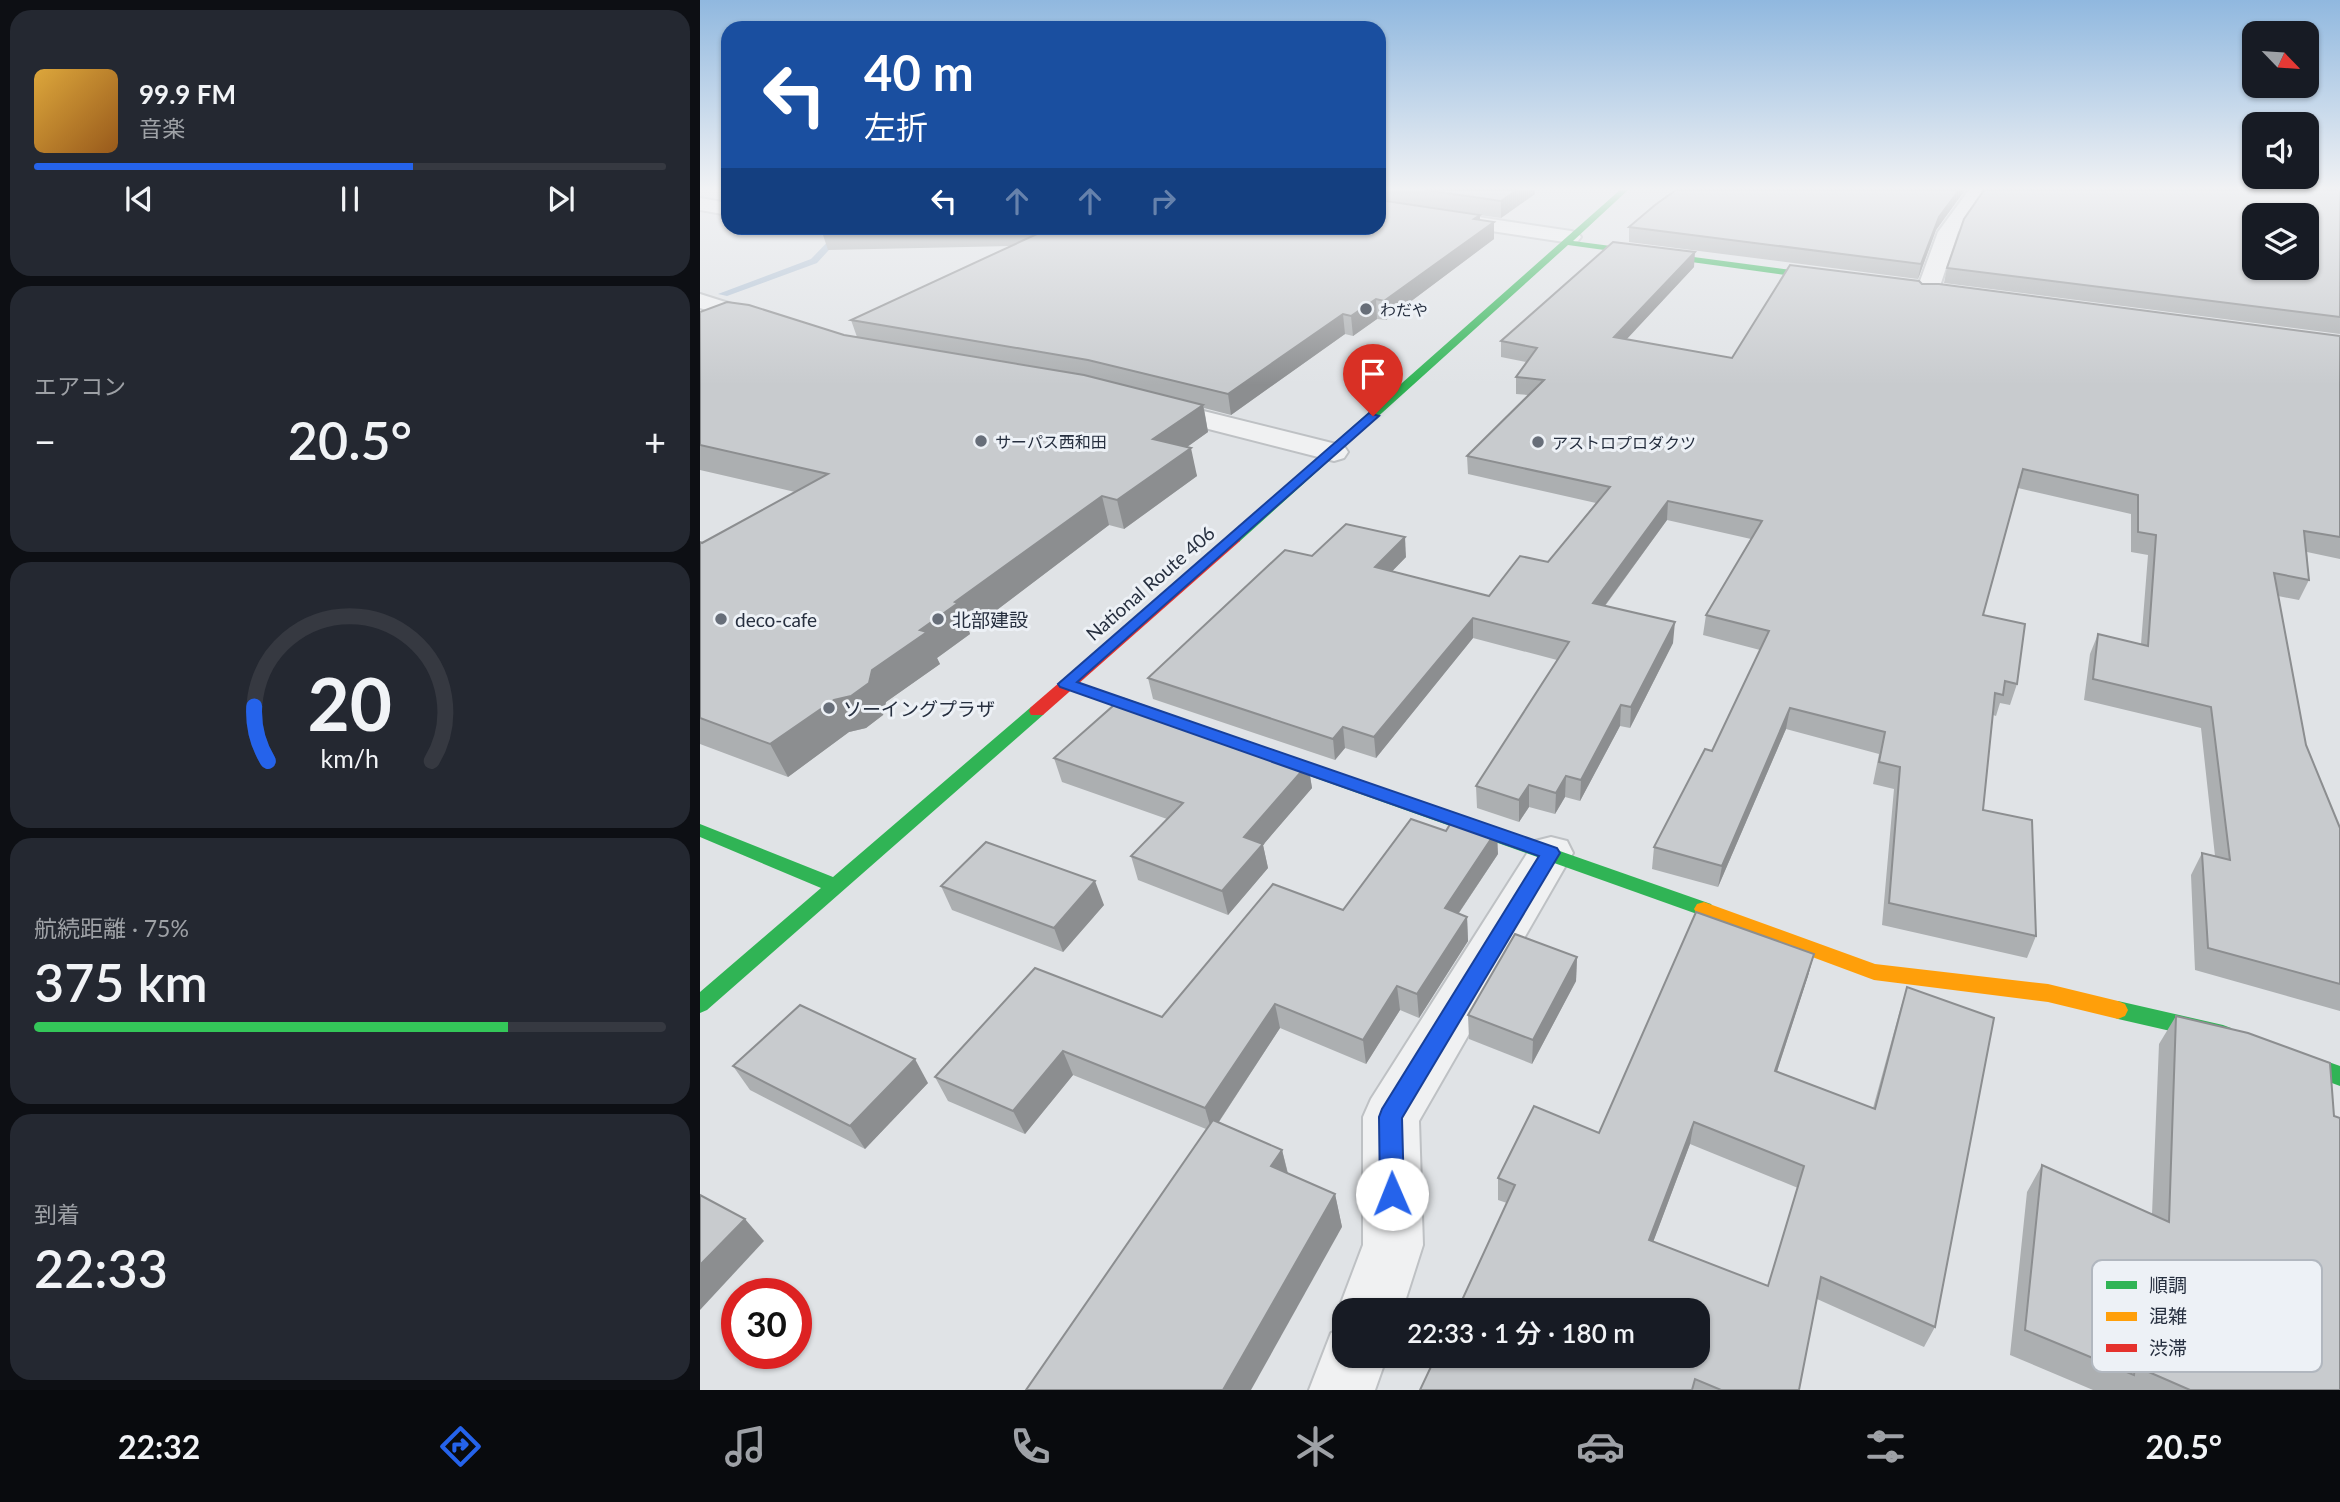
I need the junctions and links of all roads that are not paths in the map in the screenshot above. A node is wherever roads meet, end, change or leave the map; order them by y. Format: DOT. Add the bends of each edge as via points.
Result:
graph roads {
  1 [pos="1552,255"];
  2 [pos="1672,255"];
  3 [pos="1940,255"];
  4 [pos="1847,280"];
  5 [pos="1927,292"];
  6 [pos="700,301"];
  7 [pos="790,330"];
  8 [pos="1132,401"];
  9 [pos="1334,452"];
  10 [pos="1066,684"];
  11 [pos="1184,725"];
  12 [pos="1249,748"];
  13 [pos="700,830"];
  14 [pos="1550,853"];
  15 [pos="835,886"];
  16 [pos="700,1004"];
  17 [pos="2233,1037"];
  18 [pos="2269,1050"];
  19 [pos="2340,1076"];
  20 [pos="1375,1298"];
  21 [pos="1350,1368"];
  22 [pos="1342,1390"];
  1 -- 9 [label="main road, National Route 406"];
  2 -- 4 [label="main road"];
  3 -- 5 [label="street"];
  6 -- 7 [label="street"];
  8 -- 9 [label="street"];
  9 -- 10 [label="main road, National Route 406"];
  10 -- 11 [label="main road"];
  10 -- 15 [label="main road, National Route 406"];
  12 -- 14 [label="main road"];
  13 -- 15 [label="main road"];
  14 -- 17 [label="main road" via="1874,972 2048,993"];
  14 -- 20 [label="street" via="1391,1117 1393,1245"];
  15 -- 16 [label="main road, National Route 406"];
  18 -- 19 [label="main road"];
  21 -- 22 [label="street"];
}
